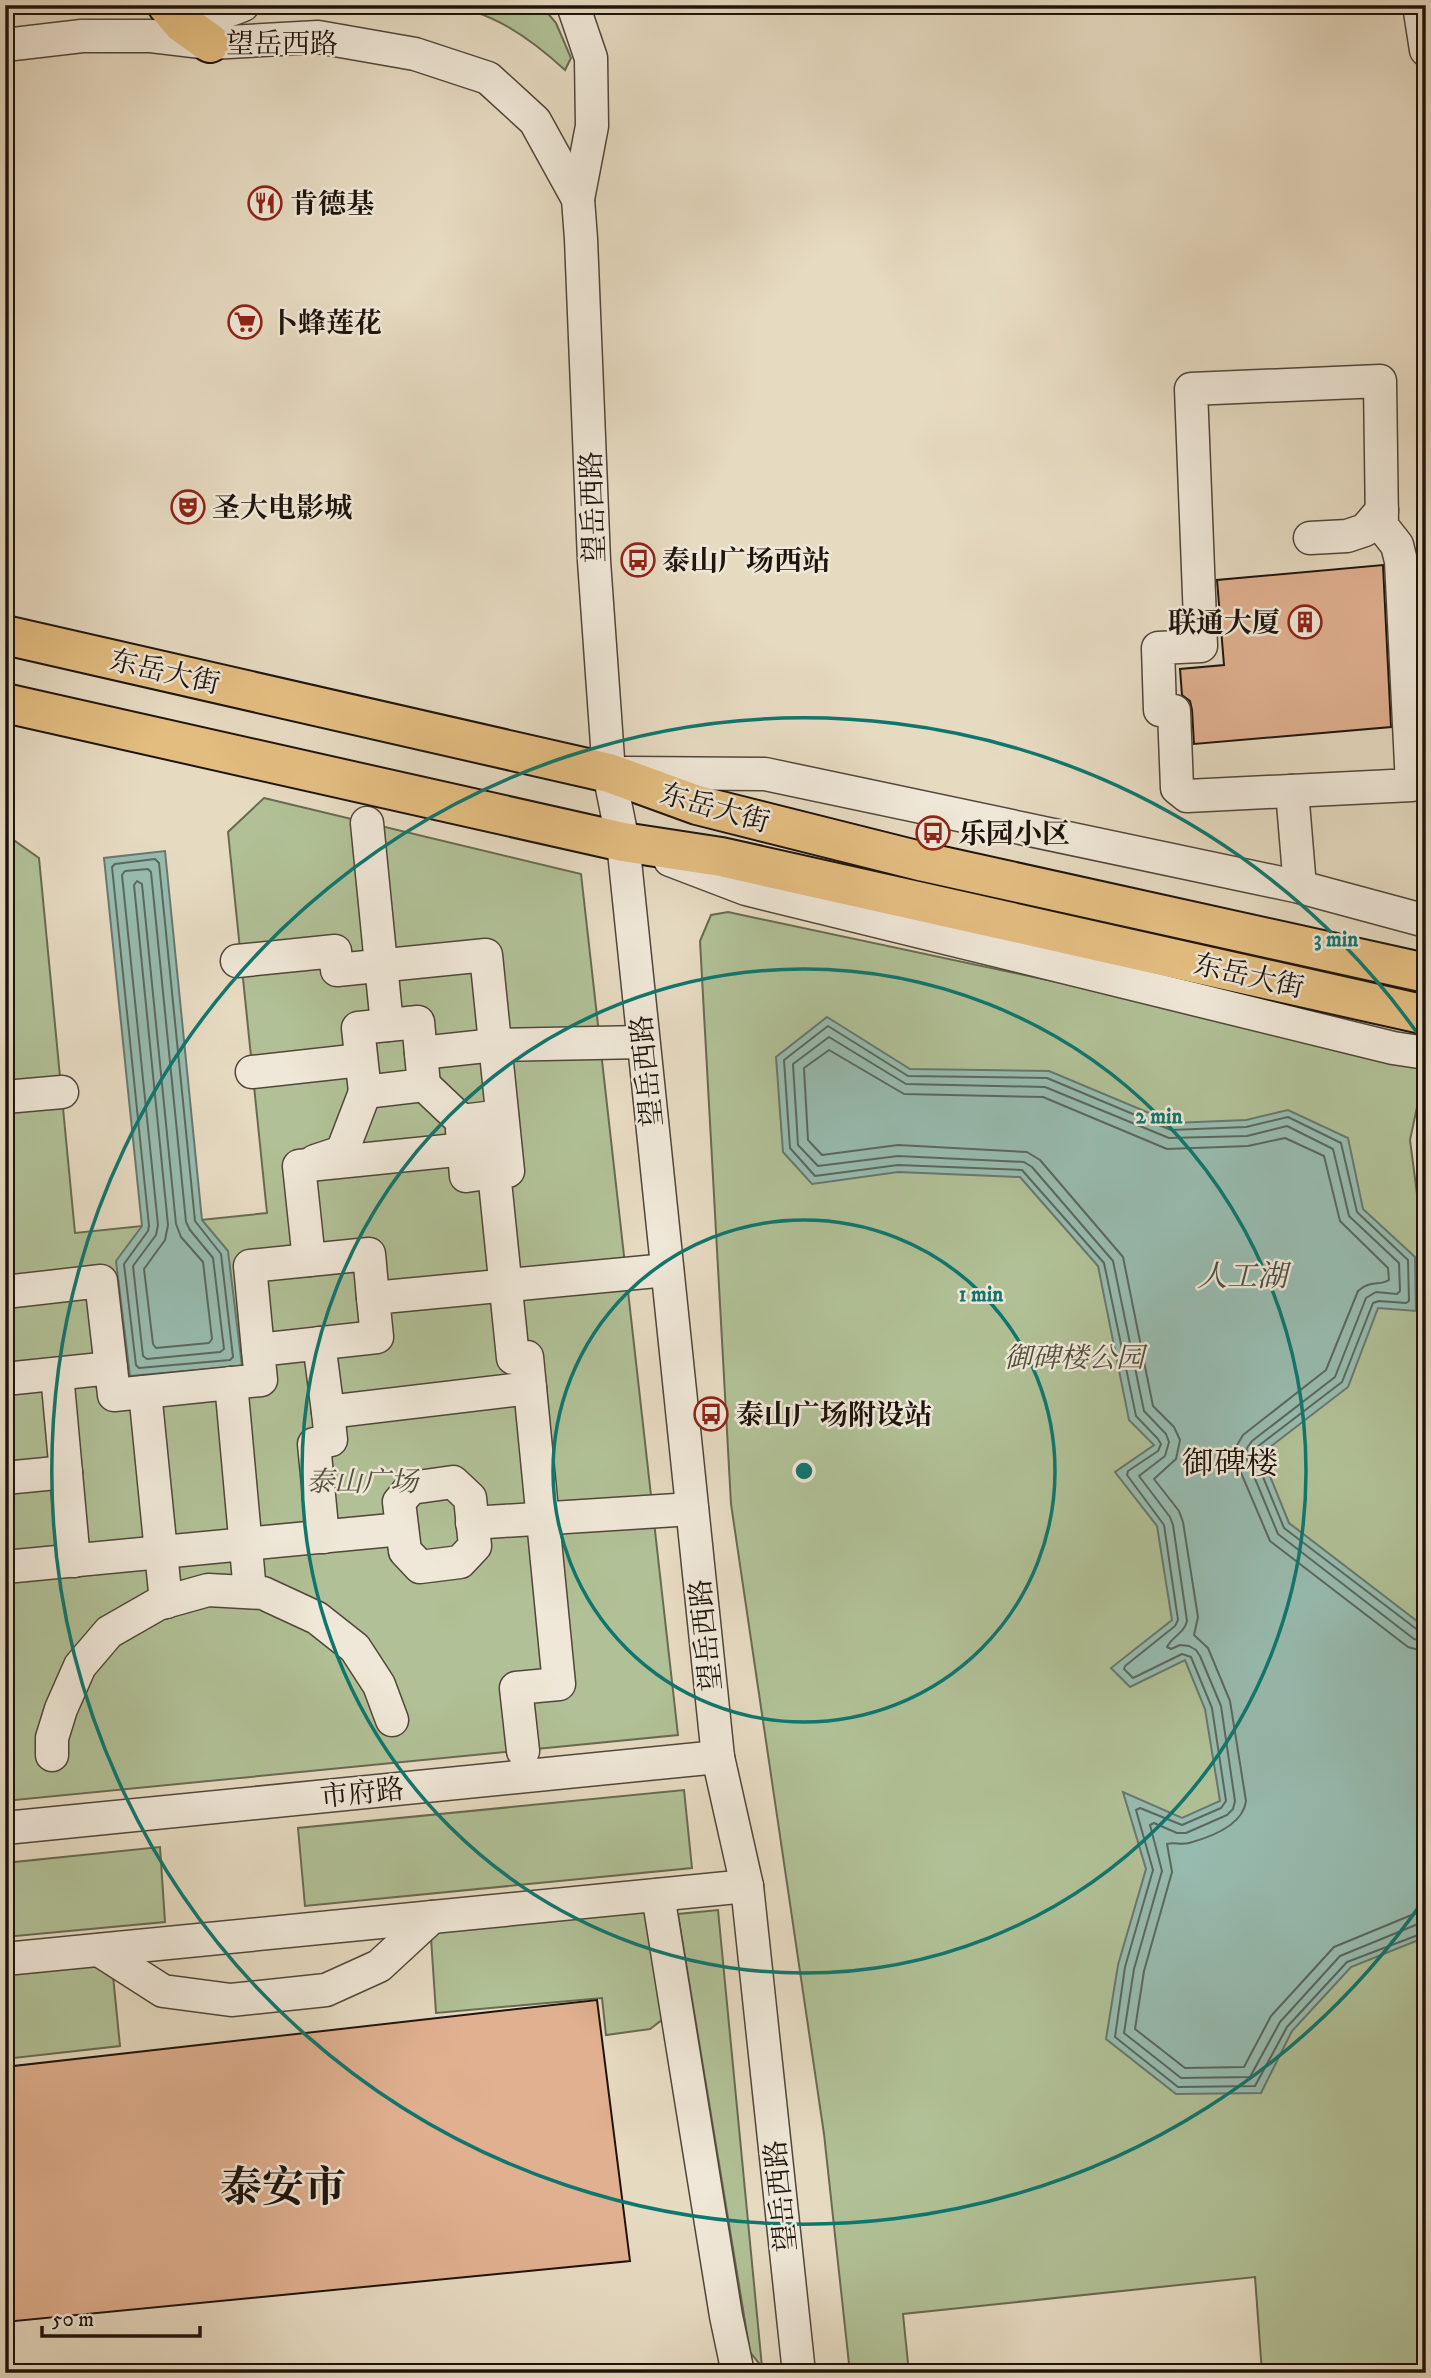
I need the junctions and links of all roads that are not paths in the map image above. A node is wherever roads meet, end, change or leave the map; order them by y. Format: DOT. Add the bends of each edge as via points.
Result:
graph roads {
  1 [pos="243,5"];
  2 [pos="573,5"];
  3 [pos="580,5"];
  4 [pos="1419,5"];
  5 [pos="184,20"];
  6 [pos="585,39"];
  7 [pos="5,45"];
  8 [pos="1426,50"];
  9 [pos="578,199"];
  10 [pos="1382,510"];
  11 [pos="1310,538"];
  12 [pos="5,635"];
  13 [pos="1415,648"];
  14 [pos="5,703"];
  15 [pos="609,773"];
  16 [pos="1292,791"];
  17 [pos="367,823"];
  18 [pos="623,842"];
  19 [pos="1300,887"];
  20 [pos="1426,921"];
  21 [pos="237,961"];
  22 [pos="381,965"];
  23 [pos="1426,973"];
  24 [pos="1426,1015"];
  25 [pos="387,1025"];
  26 [pos="643,1042"];
  27 [pos="495,1045"];
  28 [pos="1426,1053"];
  29 [pos="421,1054"];
  30 [pos="362,1060"];
  31 [pos="252,1072"];
  32 [pos="424,1085"];
  33 [pos="365,1091"];
  34 [pos="62,1092"];
  35 [pos="5,1097"];
  36 [pos="463,1135"];
  37 [pos="501,1144"];
  38 [pos="299,1166"];
  39 [pos="309,1260"];
  40 [pos="667,1270"];
  41 [pos="506,1285"];
  42 [pos="5,1292"];
  43 [pos="373,1298"];
  44 [pos="319,1343"];
  45 [pos="258,1350"];
  46 [pos="111,1368"];
  47 [pos="57,1374"];
  48 [pos="5,1379"];
  49 [pos="231,1383"];
  50 [pos="530,1388"];
  51 [pos="145,1392"];
  52 [pos="328,1412"];
  53 [pos="66,1472"];
  54 [pos="5,1478"];
  55 [pos="692,1509"];
  56 [pos="543,1518"];
  57 [pos="472,1523"];
  58 [pos="402,1529"];
  59 [pos="323,1537"];
  60 [pos="245,1545"];
  61 [pos="160,1552"];
  62 [pos="74,1561"];
  63 [pos="5,1567"];
  64 [pos="250,1592"];
  65 [pos="166,1602"];
  66 [pos="392,1720"];
  67 [pos="523,1751"];
  68 [pos="52,1755"];
  69 [pos="718,1757"];
  70 [pos="5,1828"];
  71 [pos="747,1886"];
  72 [pos="658,1895"];
  73 [pos="432,1917"];
  74 [pos="99,1950"];
  75 [pos="5,1959"];
  76 [pos="738,2373"];
  77 [pos="799,2373"];
  1 -- 5 [label="street" via="214,17"];
  2 -- 6 [label="street"];
  3 -- 6 [label="street"];
  4 -- 8 [label="street"];
  5 -- 7 [label="street, 望岳西路"];
  5 -- 9 [label="street, 望岳西路" via="415,54 488,78 535,121"];
  6 -- 9 [label="street" via="591,58 592,126"];
  9 -- 15 [label="street, 望岳西路" via="594,561"];
  10 -- 11 [label="street" via="1365,530"];
  10 -- 13 [label="street" via="1382,526 1397,545 1401,561"];
  10 -- 16 [label="street" via="1380,381 1191,390 1201,646 1158,648 1160,710 1174,711 1177,788 1187,796"];
  12 -- 15 [label="main road, 东岳大街"];
  13 -- 16 [label="street" via="1412,785"];
  14 -- 18 [label="main road, 东岳大街"];
  15 -- 18 [label="street, 望岳西路"];
  15 -- 19 [label="street" via="765,774"];
  15 -- 23 [label="main road, 东岳大街" via="696,805 924,862"];
  16 -- 19 [label="street"];
  17 -- 22 [label="street"];
  18 -- 24 [label="main road, 东岳大街" via="721,857"];
  18 -- 26 [label="street, 望岳西路"];
  18 -- 28 [label="street" via="746,889"];
  19 -- 20 [label="street"];
  21 -- 22 [label="street" via="335,951 337,970"];
  22 -- 25 [label="street"];
  22 -- 27 [label="street" via="486,955"];
  25 -- 29 [label="street" via="418,1022"];
  25 -- 30 [label="street" via="358,1028"];
  26 -- 27 [label="street"];
  26 -- 40 [label="street, 望岳西路"];
  27 -- 29 [label="street"];
  27 -- 37 [label="street"];
  29 -- 32 [label="street"];
  30 -- 31 [label="street"];
  30 -- 33 [label="street"];
  32 -- 33 [label="street"];
  32 -- 36 [label="street"];
  33 -- 38 [label="street" via="342,1152"];
  34 -- 35 [label="street"];
  36 -- 37 [label="street"];
  36 -- 37 [label="street" via="466,1176"];
  36 -- 38 [label="street"];
  37 -- 41 [label="street"];
  38 -- 39 [label="street"];
  39 -- 43 [label="street" via="369,1254"];
  39 -- 45 [label="street" via="250,1266"];
  40 -- 41 [label="street"];
  40 -- 55 [label="street, 望岳西路"];
  41 -- 43 [label="street"];
  41 -- 50 [label="street" via="513,1358 527,1357"];
  42 -- 46 [label="street" via="101,1281"];
  43 -- 44 [label="street" via="377,1337"];
  44 -- 45 [label="street"];
  44 -- 52 [label="street"];
  45 -- 49 [label="street" via="261,1380"];
  46 -- 47 [label="street"];
  46 -- 51 [label="street" via="114,1395"];
  47 -- 48 [label="street"];
  47 -- 53 [label="street"];
  49 -- 51 [label="street"];
  49 -- 60 [label="street"];
  50 -- 52 [label="street"];
  50 -- 56 [label="street"];
  51 -- 61 [label="street"];
  52 -- 59 [label="street" via="331,1440 314,1444"];
  53 -- 54 [label="street"];
  53 -- 62 [label="street"];
  55 -- 56 [label="street"];
  55 -- 69 [label="street, 望岳西路"];
  56 -- 57 [label="street"];
  56 -- 67 [label="street" via="559,1684 516,1688"];
  57 -- 58 [label="street" via="475,1546 460,1562 420,1567 405,1550"];
  57 -- 58 [label="street" via="470,1498 453,1482 411,1488 399,1502"];
  58 -- 59 [label="street"];
  59 -- 60 [label="street"];
  60 -- 61 [label="street"];
  60 -- 64 [label="street"];
  61 -- 62 [label="street"];
  61 -- 65 [label="street"];
  62 -- 63 [label="street"];
  64 -- 65 [label="street" via="208,1590"];
  64 -- 66 [label="street" via="263,1593 317,1618 355,1648 379,1685"];
  65 -- 68 [label="street" via="109,1632 80,1666 61,1709"];
  69 -- 70 [label="street, 市府路"];
  69 -- 71 [label="street, 望岳西路"];
  71 -- 72 [label="street"];
  71 -- 77 [label="street, 望岳西路"];
  72 -- 73 [label="street"];
  72 -- 76 [label="street"];
  73 -- 74 [label="street"];
  73 -- 74 [label="street" via="379,1966 326,1990 231,2000 163,1991"];
  74 -- 75 [label="street"];
}
